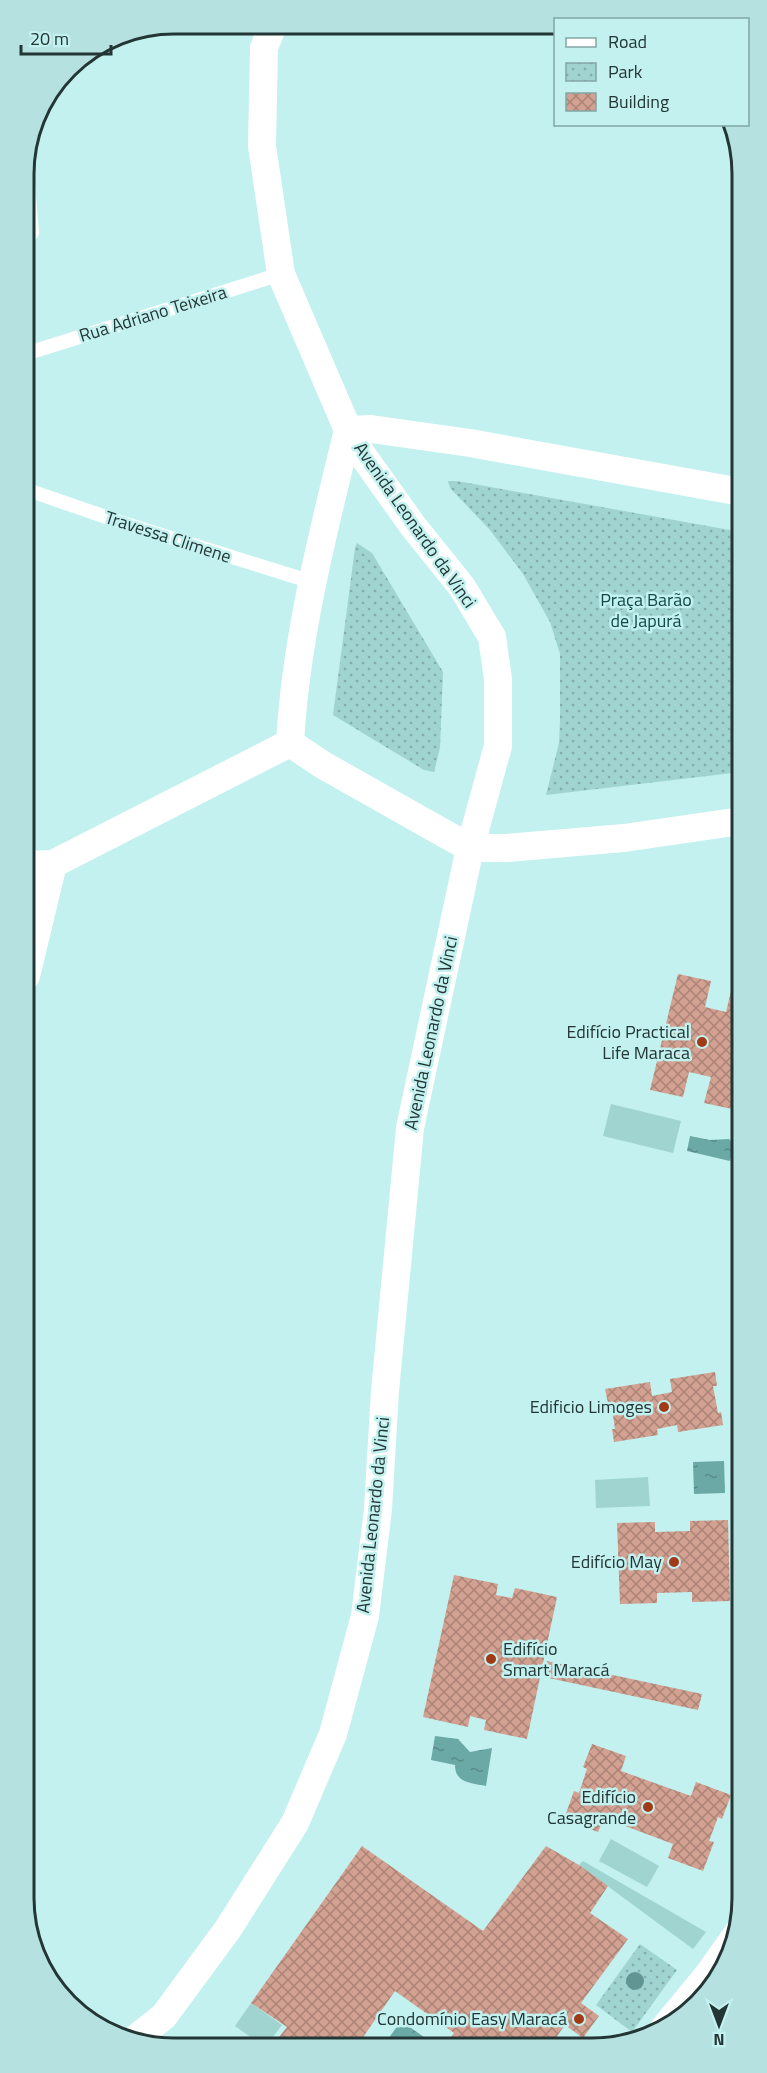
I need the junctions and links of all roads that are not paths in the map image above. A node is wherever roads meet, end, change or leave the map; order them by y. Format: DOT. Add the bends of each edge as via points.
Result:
graph roads {
  1 [pos="269,35"];
  2 [pos="281,274"];
  3 [pos="35,351"];
  4 [pos="348,430"];
  5 [pos="732,490"];
  6 [pos="35,492"];
  7 [pos="312,582"];
  8 [pos="290,743"];
  9 [pos="732,822"];
  10 [pos="470,848"];
  11 [pos="39,864"];
  12 [pos="35,902"];
  13 [pos="718,1961"];
  14 [pos="682,2006"];
  15 [pos="141,2034"];
  1 -- 2 [label="street, Avenida Leonardo da Vinci" via="264,48 262,146"];
  2 -- 3 [label="lane, Rua Adriano Teixeira"];
  2 -- 4 [label="street, Avenida Leonardo da Vinci"];
  4 -- 5 [label="street" via="371,429 470,443"];
  4 -- 7 [label="street"];
  4 -- 10 [label="street, Avenida Leonardo da Vinci" via="413,526 462,587 492,637 498,679 498,746"];
  6 -- 7 [label="lane, Travessa Climene"];
  7 -- 8 [label="street" via="293,696"];
  8 -- 10 [label="street"];
  8 -- 11 [label="street"];
  9 -- 10 [label="street" via="624,838"];
  10 -- 15 [label="street, Avenida Leonardo da Vinci" via="410,1128 378,1509 364,1616 333,1734 295,1823 228,1929 164,2016"];
  11 -- 12 [label="street"];
  13 -- 14 [label="street"];
}
